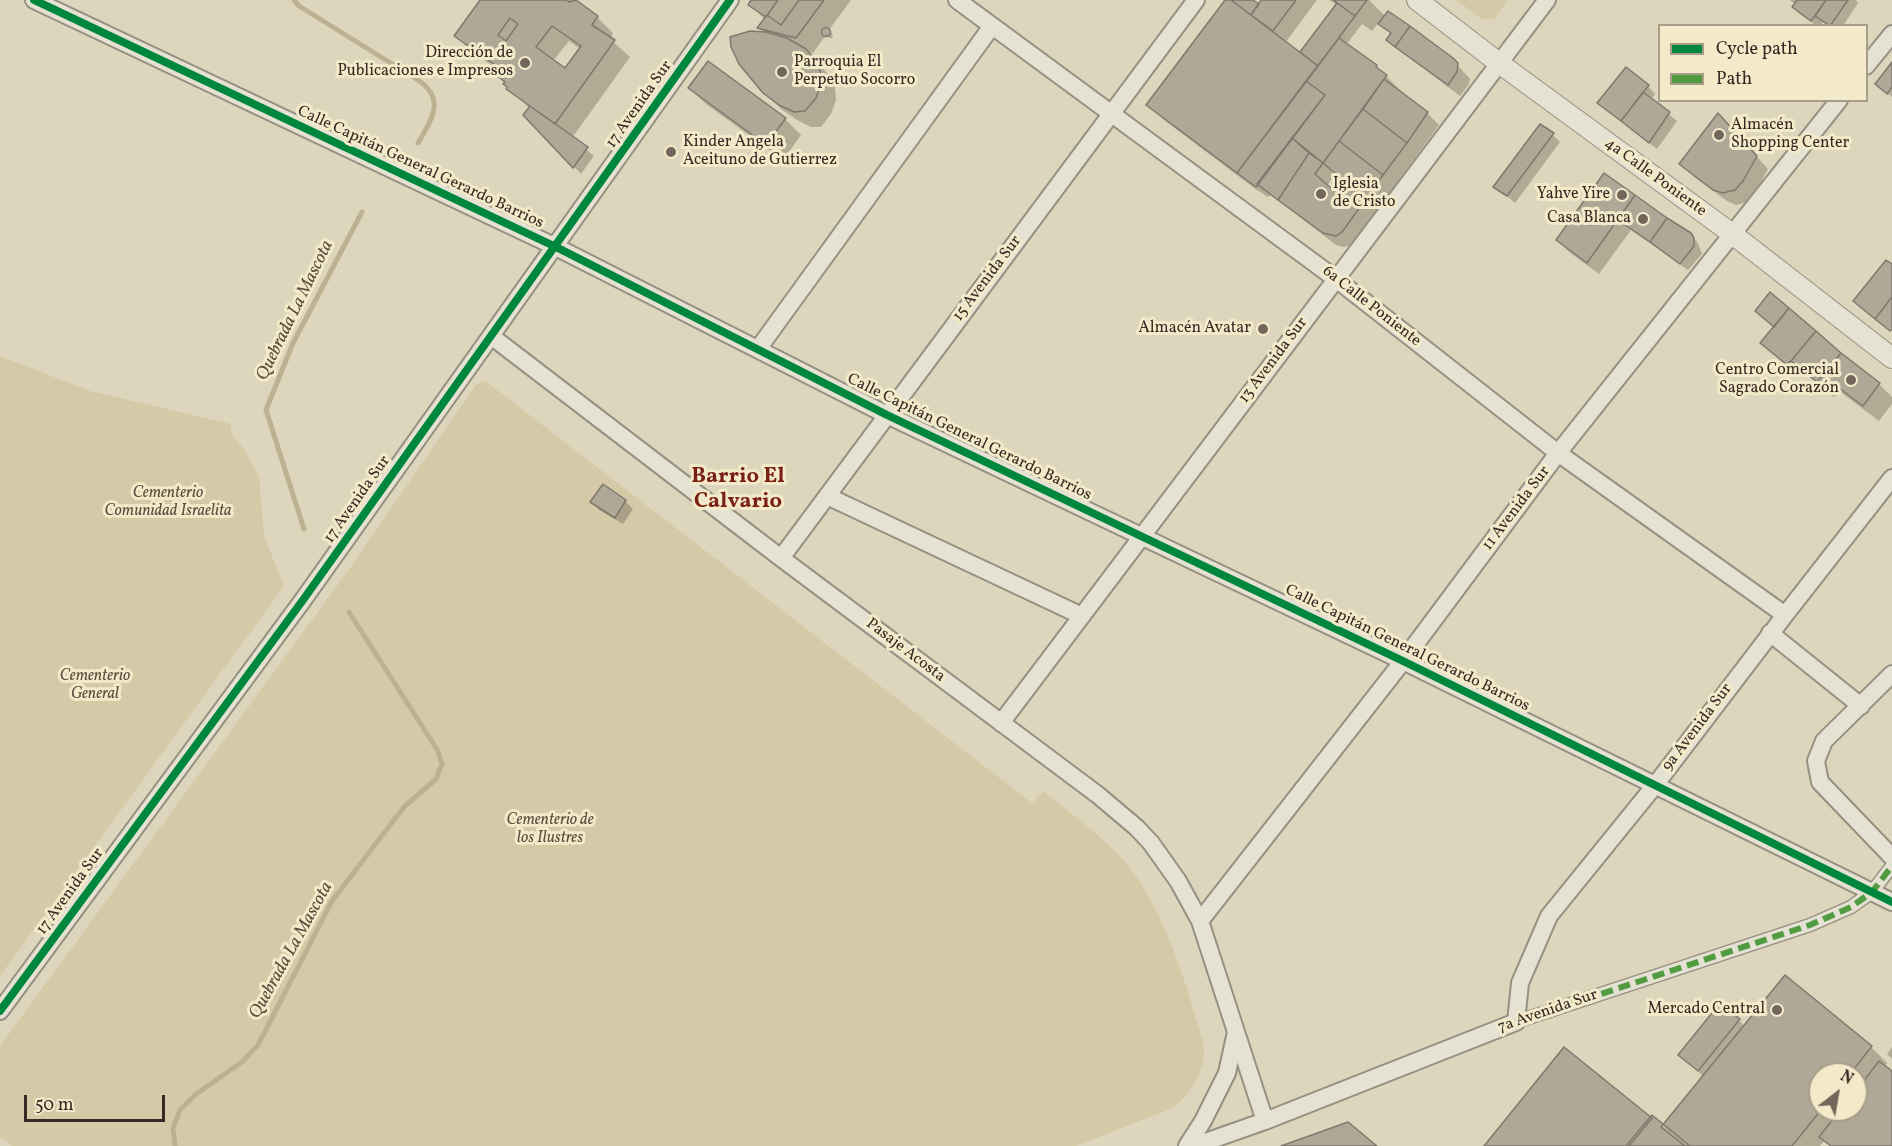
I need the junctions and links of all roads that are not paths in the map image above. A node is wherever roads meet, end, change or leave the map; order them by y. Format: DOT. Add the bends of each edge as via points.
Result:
graph roads {
  1 [pos="34,0"];
  2 [pos="730,0"];
  3 [pos="957,0"];
  4 [pos="1196,0"];
  5 [pos="1417,0"];
  6 [pos="1547,0"];
  7 [pos="992,26"];
  8 [pos="1892,34"];
  9 [pos="1499,63"];
  10 [pos="1868,64"];
  11 [pos="1837,102"];
  12 [pos="1110,114"];
  13 [pos="1731,233"];
  14 [pos="556,247"];
  15 [pos="1336,279"];
  16 [pos="491,336"];
  17 [pos="758,349"];
  18 [pos="1892,358"];
  19 [pos="887,415"];
  20 [pos="1558,453"];
  21 [pos="1892,478"];
  22 [pos="827,496"];
  23 [pos="1142,536"];
  24 [pos="781,558"];
  25 [pos="1785,615"];
  26 [pos="1082,616"];
  27 [pos="1770,633"];
  28 [pos="1403,661"];
  29 [pos="1892,674"];
  30 [pos="1861,706"];
  31 [pos="1001,723"];
  32 [pos="1656,784"];
  33 [pos="1892,857"];
  34 [pos="1892,866"];
  35 [pos="1872,892"];
  36 [pos="1892,903"];
  37 [pos="1200,921"];
  38 [pos="0,1011"];
  39 [pos="1516,1022"];
  40 [pos="1236,1031"];
  41 [pos="1265,1121"];
  42 [pos="1187,1146"];
  43 [pos="1194,1146"];
  1 -- 14 [label="street, Calle Capitán General Gerardo Barrios"];
  2 -- 14 [label="street, 17 Avenida Sur"];
  3 -- 7 [label="street, 6a Calle Poniente"];
  4 -- 12 [label="street, 15 Avenida Sur"];
  5 -- 9 [label="street, 4a Calle Poniente"];
  6 -- 9 [label="street, 13 Avenida Sur"];
  7 -- 12 [label="street, 6a Calle Poniente"];
  7 -- 17 [label="street"];
  8 -- 10 [label="street"];
  9 -- 13 [label="street, 4a Calle Poniente"];
  9 -- 15 [label="street, 13 Avenida Sur"];
  11 -- 13 [label="street, 11 Avenida Sur"];
  12 -- 15 [label="street, 6a Calle Poniente"];
  12 -- 19 [label="street, 15 Avenida Sur"];
  13 -- 18 [label="street, 4a Calle Poniente"];
  13 -- 20 [label="street, 11 Avenida Sur"];
  14 -- 16 [label="street, 17 Avenida Sur"];
  14 -- 17 [label="street, Calle Capitán General Gerardo Barrios"];
  15 -- 20 [label="street, 6a Calle Poniente"];
  15 -- 23 [label="street, 13 Avenida Sur"];
  16 -- 24 [label="street, Pasaje Acosta"];
  16 -- 38 [label="street, 17 Avenida Sur" via="303,600"];
  17 -- 19 [label="street, Calle Capitán General Gerardo Barrios"];
  19 -- 22 [label="street, 15 Avenida Sur"];
  19 -- 23 [label="street, Calle Capitán General Gerardo Barrios"];
  20 -- 25 [label="street, 6a Calle Poniente"];
  20 -- 28 [label="street, 11 Avenida Sur"];
  21 -- 25 [label="street, 9a Avenida Sur"];
  22 -- 24 [label="street, 15 Avenida Sur"];
  22 -- 26 [label="street"];
  23 -- 26 [label="street, 13 Avenida Sur"];
  23 -- 28 [label="street, Calle Capitán General Gerardo Barrios"];
  24 -- 31 [label="street, Pasaje Acosta"];
  25 -- 27 [label="street, 9a Avenida Sur"];
  26 -- 31 [label="street, 13 Avenida Sur"];
  27 -- 30 [label="street"];
  27 -- 32 [label="street, 9a Avenida Sur"];
  28 -- 32 [label="street, Calle Capitán General Gerardo Barrios"];
  28 -- 37 [label="street, 11 Avenida Sur"];
  29 -- 30 [label="street"];
  30 -- 33 [label="street" via="1824,741 1816,761 1820,782"];
  31 -- 37 [label="street, Pasaje Acosta" via="1137,828 1165,862"];
  32 -- 35 [label="street, Calle Capitán General Gerardo Barrios"];
  32 -- 39 [label="street, 9a Avenida Sur" via="1549,916 1520,983"];
  34 -- 35 [label="street, 7a Avenida Sur"];
  35 -- 36 [label="street, Calle Capitán General Gerardo Barrios"];
  35 -- 39 [label="street, 7a Avenida Sur" via="1851,907 1810,925"];
  37 -- 40 [label="street, Pasaje Acosta"];
  39 -- 41 [label="street, 7a Avenida Sur"];
  40 -- 41 [label="street, Pasaje Acosta"];
  40 -- 42 [label="street" via="1227,1073"];
  41 -- 43 [label="street, 7a Avenida Sur"];
}
